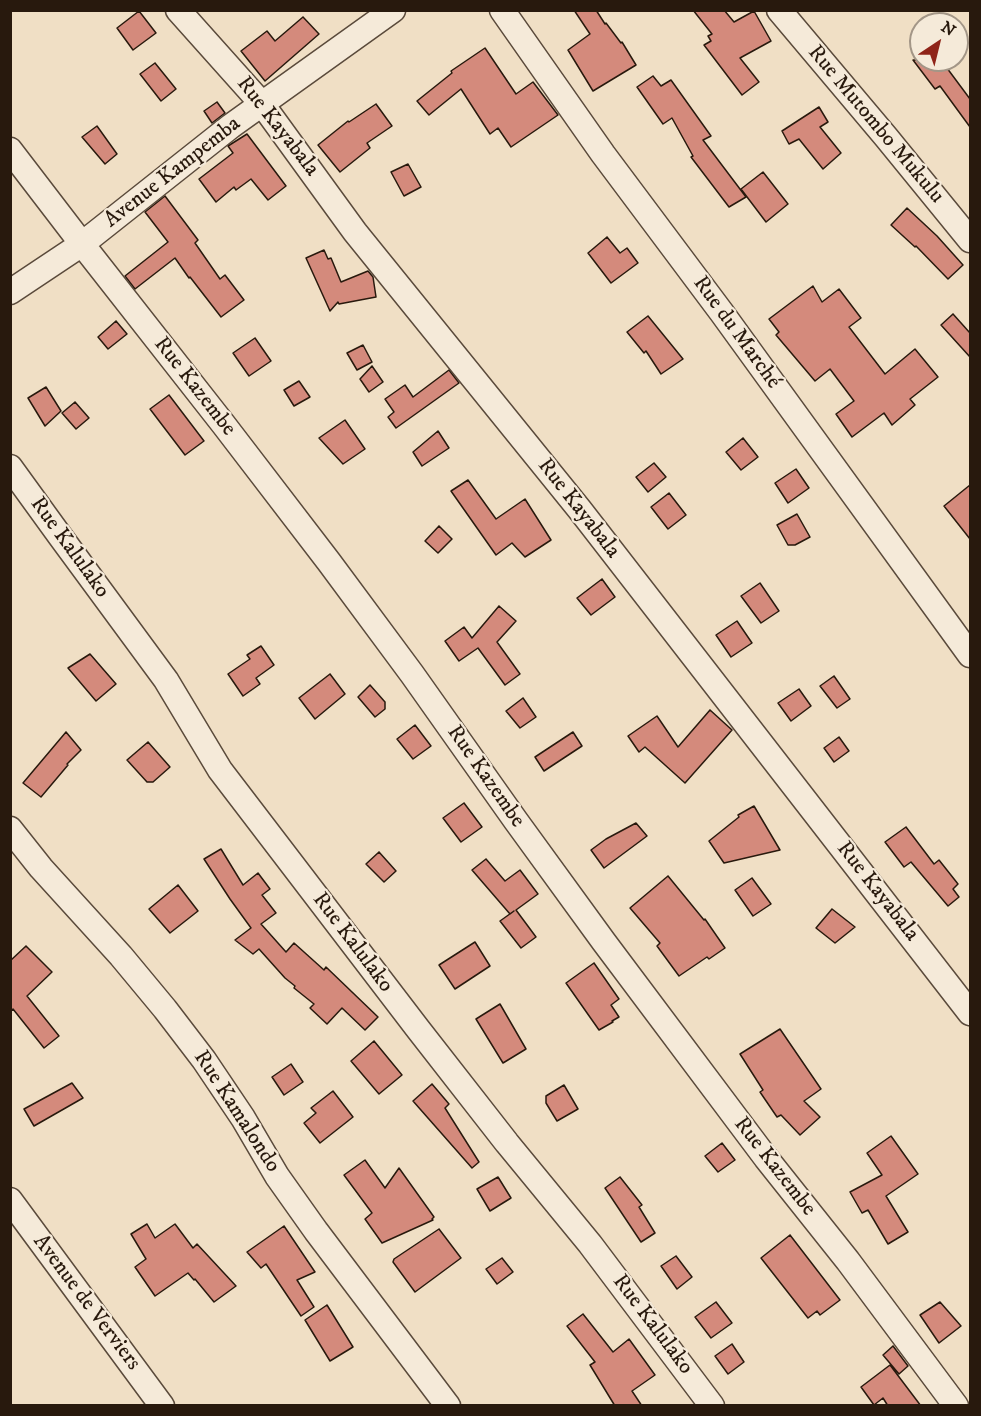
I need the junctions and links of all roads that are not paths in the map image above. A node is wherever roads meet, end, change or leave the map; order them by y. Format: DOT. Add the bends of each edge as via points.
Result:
graph roads {
  1 [pos="178,10"];
  2 [pos="393,10"];
  3 [pos="502,10"];
  4 [pos="779,10"];
  5 [pos="262,104"];
  6 [pos="10,150"];
  7 [pos="970,240"];
  8 [pos="82,244"];
  9 [pos="10,292"];
  10 [pos="10,467"];
  11 [pos="970,655"];
  12 [pos="10,829"];
  13 [pos="970,1013"];
  14 [pos="10,1200"];
  15 [pos="162,1406"];
  16 [pos="448,1406"];
  17 [pos="712,1406"];
  18 [pos="956,1406"];
  1 -- 5 [label="street, Rue Kayabala"];
  2 -- 5 [label="street, Avenue Kampemba"];
  3 -- 11 [label="street, Rue du Marché"];
  4 -- 7 [label="street, Rue Mutombo Mukulu"];
  5 -- 8 [label="street, Avenue Kampemba"];
  5 -- 13 [label="street, Rue Kayabala" via="355,232 580,510"];
  6 -- 8 [label="street, Rue Kazembe"];
  8 -- 9 [label="street, Avenue Kampemba"];
  8 -- 18 [label="street, Rue Kazembe" via="329,562 604,942"];
  10 -- 17 [label="street, Rue Kalulako" via="166,680 220,770"];
  12 -- 16 [label="street, Rue Kamalondo" via="121,956 204,1060 277,1176"];
  14 -- 15 [label="street, Avenue de Verviers"];
}
